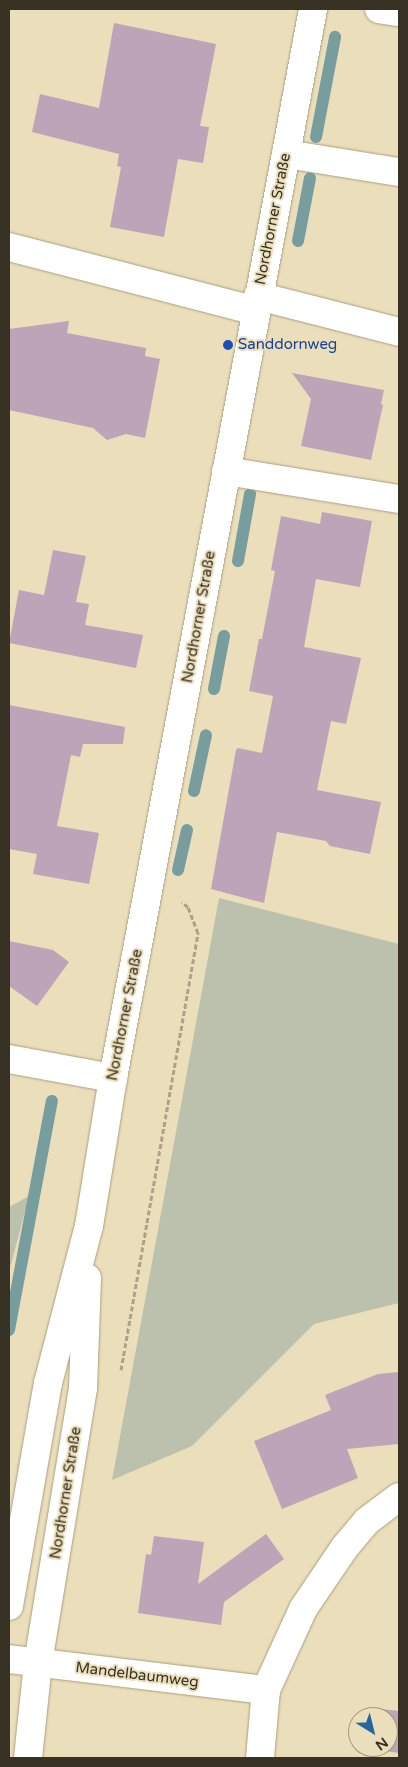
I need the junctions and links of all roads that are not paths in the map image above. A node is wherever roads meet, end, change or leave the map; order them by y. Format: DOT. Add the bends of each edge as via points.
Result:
graph roads {
  1 [pos="313,9"];
  2 [pos="379,9"];
  3 [pos="399,12"];
  4 [pos="286,154"];
  5 [pos="399,172"];
  6 [pos="9,247"];
  7 [pos="257,304"];
  8 [pos="399,332"];
  9 [pos="226,471"];
  10 [pos="399,499"];
  11 [pos="9,1059"];
  12 [pos="113,1078"];
  13 [pos="89,1226"];
  14 [pos="399,1497"];
  15 [pos="9,1606"];
  16 [pos="9,1659"];
  17 [pos="38,1663"];
  18 [pos="266,1690"];
  19 [pos="28,1758"];
  20 [pos="260,1758"];
  1 -- 4 [label="street, Nordhorner Straße"];
  2 -- 3 [label="street"];
  4 -- 5 [label="street"];
  4 -- 7 [label="street, Nordhorner Straße"];
  6 -- 7 [label="street"];
  7 -- 8 [label="street"];
  7 -- 9 [label="street, Nordhorner Straße"];
  9 -- 10 [label="street"];
  9 -- 12 [label="street, Nordhorner Straße"];
  11 -- 12 [label="street"];
  12 -- 13 [label="street, Nordhorner Straße"];
  13 -- 15 [label="street, Nordhorner Straße" via="48,1383"];
  13 -- 17 [label="street, Nordhorner Straße" via="83,1388"];
  14 -- 18 [label="street" via="367,1521 345,1547 303,1609"];
  16 -- 17 [label="street, Mandelbaumweg"];
  17 -- 18 [label="street, Mandelbaumweg"];
  17 -- 19 [label="street, Nordhorner Straße"];
  18 -- 20 [label="street"];
}
